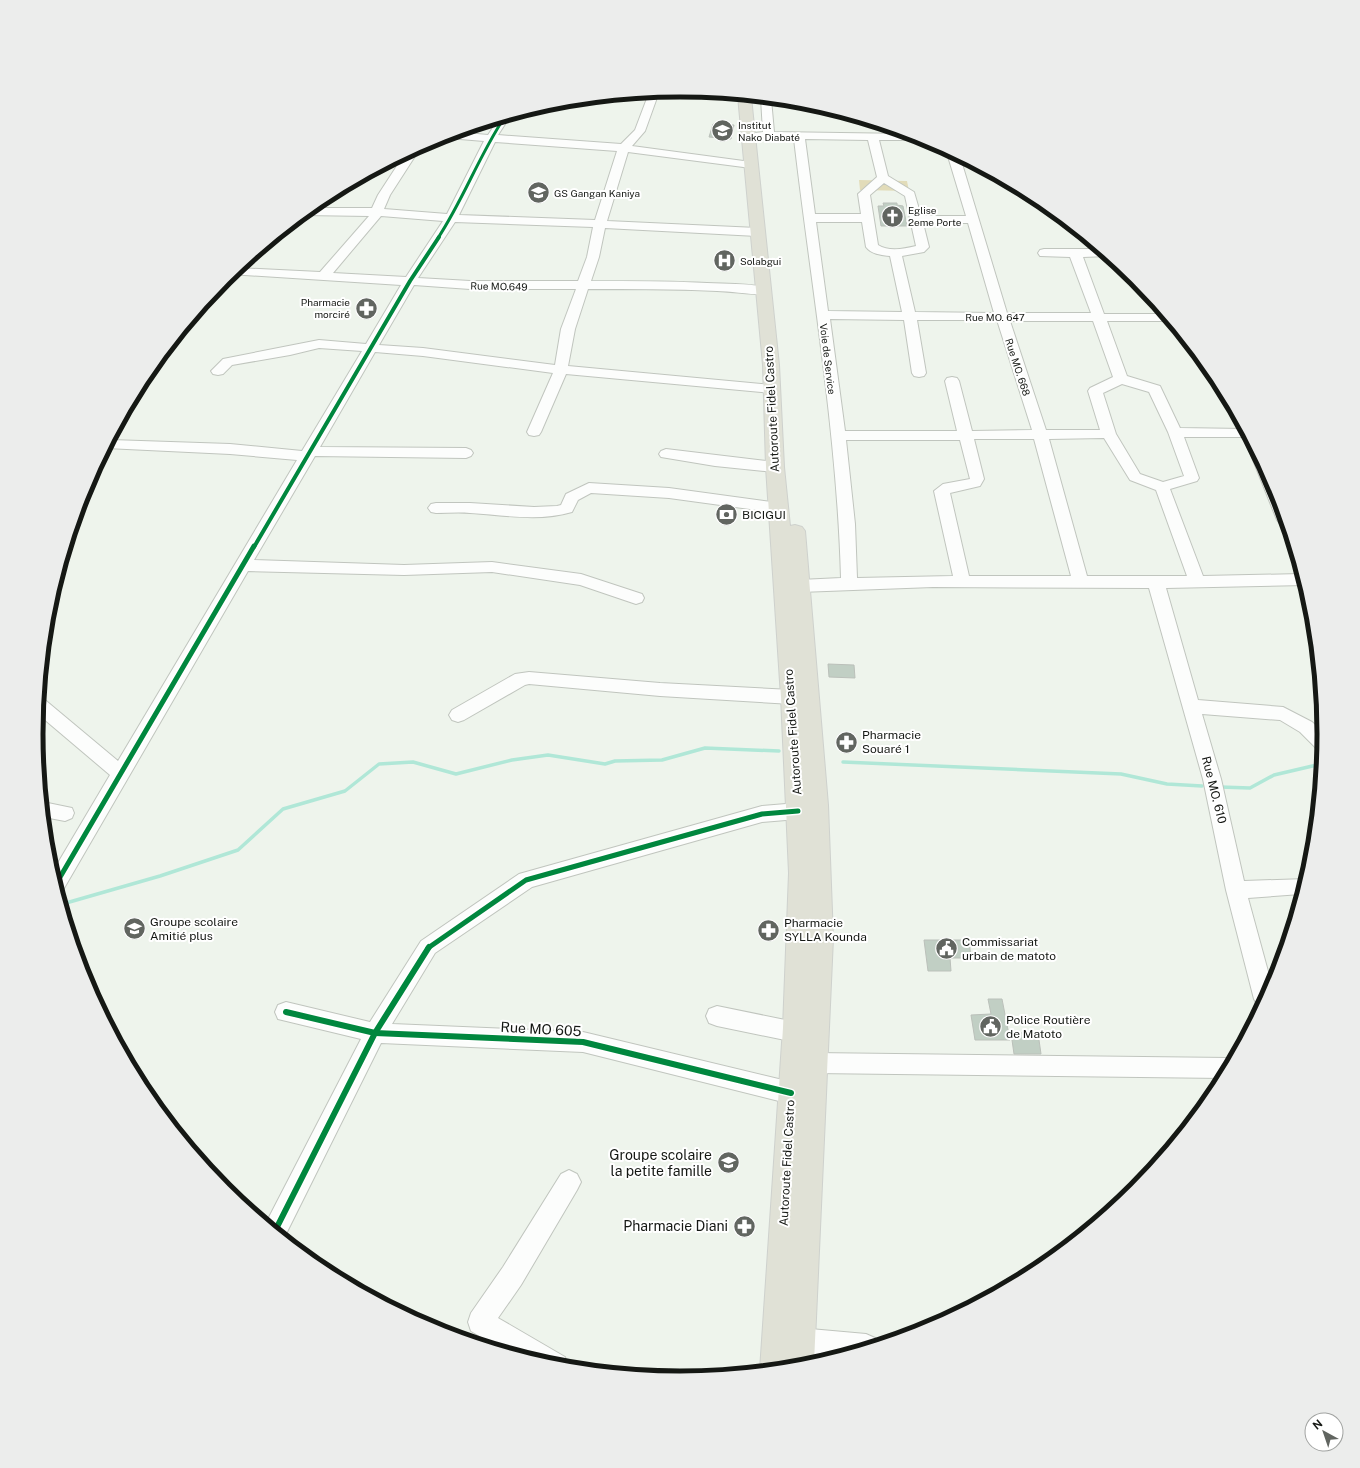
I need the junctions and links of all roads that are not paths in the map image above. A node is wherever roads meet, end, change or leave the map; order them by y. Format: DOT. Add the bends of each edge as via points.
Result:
graph roads {
  1 [pos="652,98"];
  2 [pos="744,100"];
  3 [pos="760,106"];
  4 [pos="501,123"];
  5 [pos="463,135"];
  6 [pos="764,135"];
  7 [pos="799,136"];
  8 [pos="873,136"];
  9 [pos="901,137"];
  10 [pos="491,138"];
  11 [pos="624,148"];
  12 [pos="408,158"];
  13 [pos="955,160"];
  14 [pos="751,165"];
  15 [pos="883,178"];
  16 [pos="315,212"];
  17 [pos="376,212"];
  18 [pos="450,218"];
  19 [pos="809,218"];
  20 [pos="868,218"];
  21 [pos="916,219"];
  22 [pos="973,220"];
  23 [pos="600,224"];
  24 [pos="757,232"];
  25 [pos="895,253"];
  26 [pos="1044,253"];
  27 [pos="1075,253"];
  28 [pos="1098,253"];
  29 [pos="243,272"];
  30 [pos="323,277"];
  31 [pos="410,281"];
  32 [pos="584,285"];
  33 [pos="764,291"];
  34 [pos="822,316"];
  35 [pos="910,317"];
  36 [pos="1002,317"];
  37 [pos="1099,318"];
  38 [pos="1162,318"];
  39 [pos="371,347"];
  40 [pos="561,369"];
  41 [pos="218,371"];
  42 [pos="919,373"];
  43 [pos="1121,379"];
  44 [pos="952,381"];
  45 [pos="771,389"];
  46 [pos="534,432"];
  47 [pos="1175,432"];
  48 [pos="1241,433"];
  49 [pos="965,434"];
  50 [pos="1040,434"];
  51 [pos="1109,434"];
  52 [pos="838,436"];
  53 [pos="113,444"];
  54 [pos="466,452"];
  55 [pos="308,453"];
  56 [pos="666,454"];
  57 [pos="775,467"];
  58 [pos="1162,487"];
  59 [pos="436,508"];
  60 [pos="779,508"];
  61 [pos="242,565"];
  62 [pos="1298,580"];
  63 [pos="962,581"];
  64 [pos="1080,581"];
  65 [pos="1198,581"];
  66 [pos="1156,582"];
  67 [pos="849,583"];
  68 [pos="800,586"];
  69 [pos="636,598"];
  70 [pos="792,697"];
  71 [pos="1191,706"];
  72 [pos="44,709"];
  73 [pos="458,715"];
  74 [pos="1317,737"];
  75 [pos="121,774"];
  76 [pos="47,810"];
  77 [pos="798,811"];
  78 [pos="65,813"];
  79 [pos="60,878"];
  80 [pos="1298,886"];
  81 [pos="1236,890"];
  82 [pos="1263,991"];
  83 [pos="286,1012"];
  84 [pos="717,1016"];
  85 [pos="375,1032"];
  86 [pos="795,1032"];
  87 [pos="814,1063"];
  88 [pos="1223,1068"];
  89 [pos="791,1093"];
  90 [pos="569,1182"];
  91 [pos="277,1227"];
  92 [pos="799,1341"];
  93 [pos="853,1347"];
  94 [pos="535,1354"];
  95 [pos="798,1360"];
  96 [pos="775,1364"];
  1 -- 11 [label="street" via="640,130"];
  2 -- 14 [label="highway, Autoroute Fidel Castro"];
  3 -- 6 [label="highway, Autoroute Fidel Castro"];
  4 -- 10 [label="street"];
  5 -- 10 [label="street"];
  6 -- 7 [label="street"];
  6 -- 68 [label="highway, Autoroute Fidel Castro"];
  7 -- 8 [label="street"];
  7 -- 19 [label="street, Voie de Service"];
  8 -- 9 [label="street"];
  8 -- 15 [label="street"];
  10 -- 11 [label="street"];
  10 -- 18 [label="street"];
  11 -- 14 [label="street"];
  11 -- 23 [label="street" via="614,173"];
  12 -- 17 [label="street"];
  13 -- 22 [label="street, Rue MO. 668"];
  14 -- 24 [label="highway, Autoroute Fidel Castro"];
  15 -- 20 [label="street" via="864,194"];
  15 -- 21 [label="street" via="910,194"];
  16 -- 17 [label="street"];
  17 -- 18 [label="street"];
  17 -- 30 [label="street" via="374,218"];
  18 -- 23 [label="street"];
  18 -- 31 [label="street"];
  19 -- 20 [label="street"];
  19 -- 34 [label="street, Voie de Service"];
  20 -- 25 [label="street" via="872,247 878,251"];
  21 -- 22 [label="street"];
  21 -- 25 [label="street" via="923,247 915,251"];
  22 -- 36 [label="street, Rue MO. 668"];
  23 -- 24 [label="street"];
  23 -- 32 [label="street"];
  24 -- 33 [label="highway, Autoroute Fidel Castro"];
  25 -- 35 [label="street"];
  26 -- 27 [label="street"];
  27 -- 28 [label="street"];
  27 -- 37 [label="street"];
  29 -- 30 [label="street, Rue MO.649"];
  30 -- 31 [label="street, Rue MO.649"];
  31 -- 32 [label="street, Rue MO.649" via="470,285"];
  31 -- 39 [label="street"];
  32 -- 33 [label="street, Rue MO.649" via="667,285"];
  32 -- 40 [label="street" via="568,329"];
  33 -- 45 [label="highway, Autoroute Fidel Castro"];
  34 -- 35 [label="street, Rue MO. 647"];
  34 -- 52 [label="street, Voie de Service"];
  35 -- 36 [label="street, Rue MO. 647"];
  35 -- 42 [label="street"];
  36 -- 37 [label="street, Rue MO. 647"];
  36 -- 50 [label="street, Rue MO. 668"];
  37 -- 38 [label="street, Rue MO. 647"];
  37 -- 43 [label="street"];
  39 -- 40 [label="street"];
  39 -- 41 [label="street" via="320,344 228,362"];
  39 -- 55 [label="street"];
  40 -- 45 [label="street"];
  40 -- 46 [label="street"];
  43 -- 47 [label="street" via="1155,390"];
  43 -- 51 [label="street" via="1095,391"];
  44 -- 49 [label="street"];
  45 -- 57 [label="highway, Autoroute Fidel Castro"];
  47 -- 48 [label="street"];
  47 -- 58 [label="street" via="1192,478"];
  49 -- 50 [label="street"];
  49 -- 52 [label="street"];
  49 -- 63 [label="street" via="976,482 948,487 942,491"];
  50 -- 51 [label="street"];
  50 -- 64 [label="street, Rue MO. 668"];
  51 -- 58 [label="street" via="1135,477"];
  52 -- 67 [label="street, Voie de Service"];
  53 -- 55 [label="street"];
  54 -- 55 [label="street"];
  55 -- 61 [label="street"];
  56 -- 57 [label="street"];
  57 -- 60 [label="highway, Autoroute Fidel Castro"];
  58 -- 65 [label="street"];
  59 -- 60 [label="street" via="513,512 560,511 568,508 571,497 589,488 669,493"];
  60 -- 70 [label="highway, Autoroute Fidel Castro"];
  61 -- 69 [label="street" via="404,570 492,567 581,580"];
  61 -- 75 [label="street"];
  62 -- 65 [label="street"];
  63 -- 64 [label="street"];
  63 -- 67 [label="street"];
  64 -- 66 [label="street"];
  65 -- 66 [label="street"];
  66 -- 71 [label="street, Rue MO. 610"];
  67 -- 68 [label="street"];
  68 -- 87 [label="highway, Autoroute Fidel Castro" via="820,884 820,945"];
  70 -- 73 [label="street" via="605,687 530,678 521,679"];
  70 -- 77 [label="highway, Autoroute Fidel Castro"];
  71 -- 74 [label="street" via="1284,714 1306,727"];
  71 -- 81 [label="street, Rue MO. 610" via="1212,779"];
  72 -- 75 [label="street"];
  75 -- 79 [label="street"];
  76 -- 78 [label="street"];
  77 -- 85 [label="street" via="762,814 526,880 428,948"];
  77 -- 86 [label="highway, Autoroute Fidel Castro" via="801,873"];
  80 -- 81 [label="street"];
  81 -- 82 [label="street, Rue MO. 610"];
  83 -- 85 [label="street, Rue MO 605"];
  84 -- 86 [label="street"];
  85 -- 89 [label="street, Rue MO 605" via="584,1042"];
  85 -- 91 [label="street"];
  86 -- 89 [label="highway, Autoroute Fidel Castro"];
  87 -- 88 [label="street"];
  87 -- 92 [label="highway, Autoroute Fidel Castro"];
  89 -- 96 [label="highway, Autoroute Fidel Castro"];
  90 -- 94 [label="street" via="512,1276 480,1322"];
  92 -- 93 [label="street"];
  92 -- 95 [label="highway, Autoroute Fidel Castro"];
}
